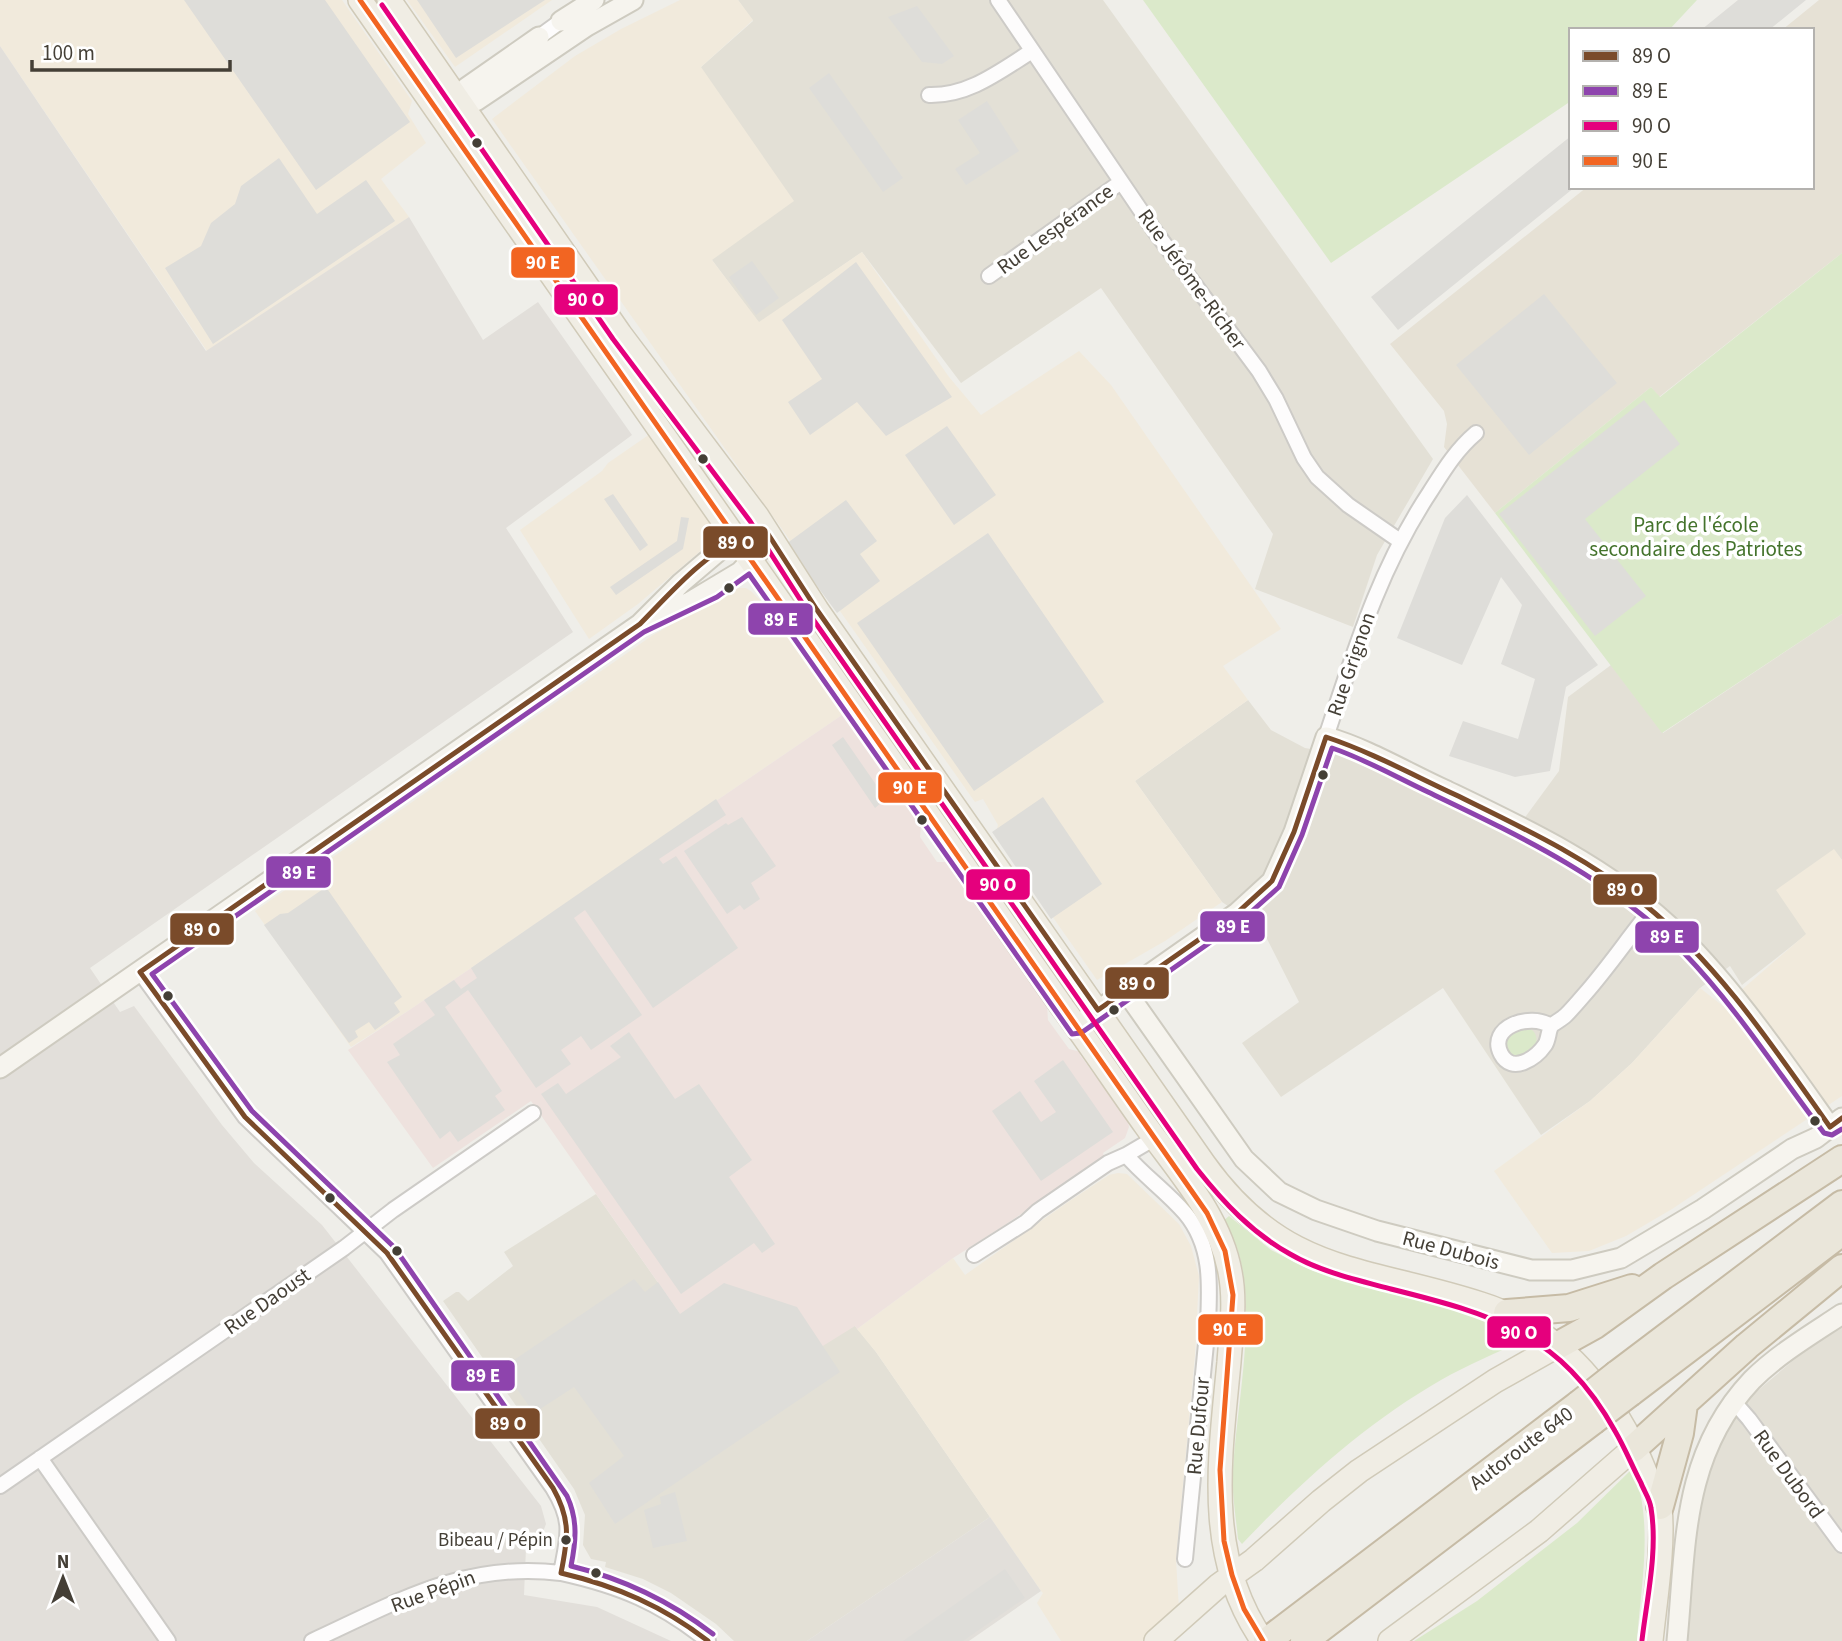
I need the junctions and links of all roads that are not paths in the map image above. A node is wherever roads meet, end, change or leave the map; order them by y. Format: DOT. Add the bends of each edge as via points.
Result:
graph roads {
  1 [pos="360,0"];
  2 [pos="389,0"];
  3 [pos="593,0"];
  4 [pos="633,0"];
  5 [pos="998,0"];
  6 [pos="561,21"];
  7 [pos="539,37"];
  8 [pos="1032,51"];
  9 [pos="929,95"];
  10 [pos="466,99"];
  11 [pos="441,117"];
  12 [pos="1121,182"];
  13 [pos="989,276"];
  14 [pos="1476,433"];
  15 [pos="769,536"];
  16 [pos="737,541"];
  17 [pos="1400,541"];
  18 [pos="751,561"];
  19 [pos="640,624"];
  20 [pos="1326,737"];
  21 [pos="1651,910"];
  22 [pos="140,972"];
  23 [pos="1125,990"];
  24 [pos="1098,1010"];
  25 [pos="1076,1026"];
  26 [pos="1551,1026"];
  27 [pos="0,1068"];
  28 [pos="533,1113"];
  29 [pos="1836,1123"];
  30 [pos="1155,1138"];
  31 [pos="1126,1155"];
  32 [pos="1842,1159"];
  33 [pos="1842,1204"];
  34 [pos="365,1232"];
  35 [pos="1842,1232"];
  36 [pos="974,1255"];
  37 [pos="1842,1268"];
  38 [pos="1663,1276"];
  39 [pos="1507,1313"];
  40 [pos="1842,1314"];
  41 [pos="1557,1346"];
  42 [pos="1623,1384"];
  43 [pos="1735,1403"];
  44 [pos="1684,1404"];
  45 [pos="1634,1448"];
  46 [pos="40,1458"];
  47 [pos="0,1486"];
  48 [pos="1660,1506"];
  49 [pos="1842,1545"];
  50 [pos="1185,1559"];
  51 [pos="561,1573"];
  52 [pos="1231,1576"];
  53 [pos="1280,1638"];
  54 [pos="168,1641"];
  55 [pos="312,1641"];
  56 [pos="708,1641"];
  57 [pos="1156,1641"];
  58 [pos="1390,1641"];
  59 [pos="1651,1641"];
  60 [pos="1677,1641"];
  1 -- 11 [label="main road"];
  2 -- 10 [label="main road"];
  3 -- 6 [label="street"];
  4 -- 10 [label="street"];
  5 -- 8 [label="street, Rue Jérôme-Richer"];
  6 -- 7 [label="street"];
  7 -- 10 [label="street"];
  8 -- 9 [label="street" via="972,88"];
  8 -- 12 [label="street, Rue Jérôme-Richer"];
  10 -- 11 [label="street"];
  10 -- 15 [label="main road" via="621,334"];
  11 -- 16 [label="main road"];
  12 -- 13 [label="street, Rue Lespérance"];
  12 -- 17 [label="street, Rue Jérôme-Richer" via="1259,371 1317,477"];
  14 -- 17 [label="street, Rue Grignon" via="1448,463"];
  15 -- 16 [label="street"];
  15 -- 18 [label="street"];
  15 -- 24 [label="main road"];
  16 -- 18 [label="main road"];
  16 -- 19 [label="street" via="716,552"];
  17 -- 20 [label="street, Rue Grignon" via="1373,599"];
  18 -- 19 [label="street" via="690,602"];
  18 -- 25 [label="main road"];
  19 -- 22 [label="street"];
  20 -- 21 [label="street" via="1528,831 1594,869"];
  20 -- 23 [label="street, Rue Grignon" via="1272,881 1237,913"];
  21 -- 26 [label="street" via="1587,992"];
  21 -- 29 [label="street" via="1693,950"];
  22 -- 27 [label="street"];
  22 -- 34 [label="street" via="245,1117"];
  23 -- 24 [label="street, Rue Grignon"];
  23 -- 29 [label="street, Rue Dubois" via="1244,1159 1279,1192 1335,1218 1521,1268 1572,1270 1621,1258"];
  24 -- 25 [label="street, Rue Grignon"];
  24 -- 39 [label="main road" via="1212,1176 1256,1222 1300,1250 1333,1264"];
  25 -- 30 [label="main road"];
  28 -- 34 [label="street, Rue Daoust"];
  30 -- 31 [label="street"];
  30 -- 52 [label="main road" via="1214,1226 1230,1272 1232,1321 1219,1496"];
  31 -- 36 [label="street"];
  31 -- 50 [label="street, Rue Dufour" via="1184,1212 1208,1263 1208,1323"];
  32 -- 38 [label="highway"];
  33 -- 42 [label="highway, Autoroute 640"];
  34 -- 46 [label="street, Rue Daoust"];
  34 -- 51 [label="street" via="387,1253 560,1499 568,1525"];
  35 -- 42 [label="highway, Autoroute 640"];
  37 -- 44 [label="highway" via="1754,1339"];
  38 -- 39 [label="highway" via="1580,1305"];
  38 -- 41 [label="highway"];
  39 -- 41 [label="main road"];
  40 -- 43 [label="street" via="1760,1373"];
  41 -- 45 [label="main road" via="1603,1393"];
  41 -- 52 [label="main road" via="1384,1454"];
  42 -- 53 [label="highway, Autoroute 640, bridge"];
  43 -- 49 [label="street, Rue Dubord"];
  43 -- 60 [label="street" via="1709,1444 1695,1481"];
  44 -- 45 [label="highway"];
  44 -- 48 [label="highway"];
  45 -- 48 [label="main road"];
  45 -- 58 [label="main road" via="1539,1531"];
  46 -- 47 [label="street, Rue Daoust"];
  46 -- 54 [label="street"];
  48 -- 59 [label="main road"];
  51 -- 55 [label="street, Rue Pépin" via="516,1571 463,1577"];
  51 -- 56 [label="street, Rue Pépin" via="642,1597"];
  52 -- 53 [label="main road" via="1249,1619"];
  52 -- 57 [label="main road"];
}
